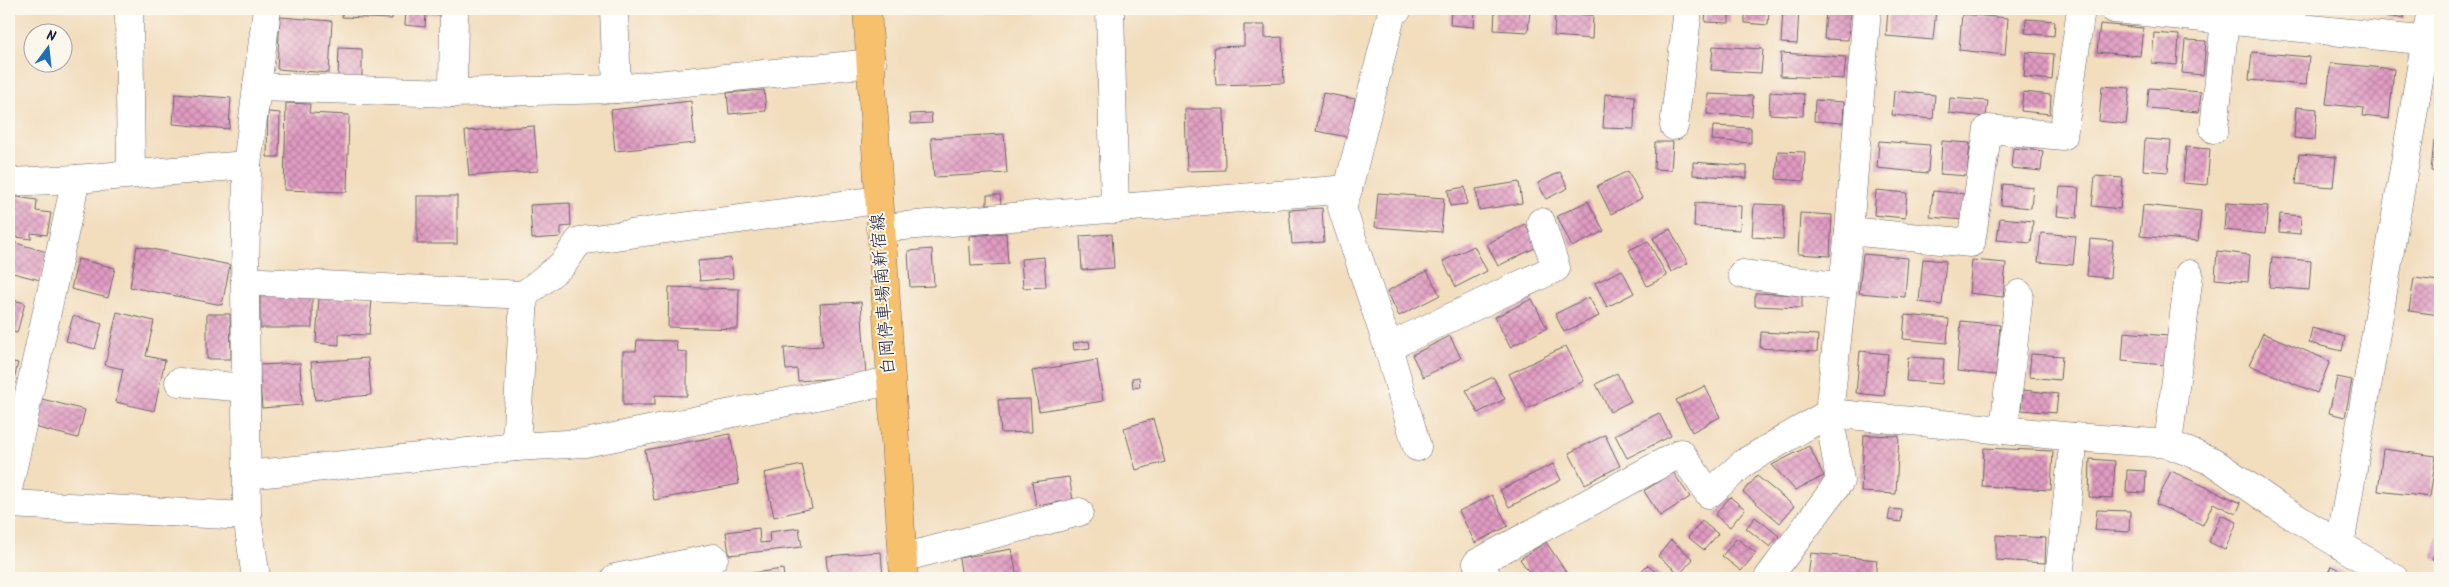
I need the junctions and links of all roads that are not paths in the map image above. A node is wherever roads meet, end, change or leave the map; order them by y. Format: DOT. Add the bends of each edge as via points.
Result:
graph roads {
  1 [pos="129,9"];
  2 [pos="267,9"];
  3 [pos="454,9"];
  4 [pos="614,9"];
  5 [pos="867,9"];
  6 [pos="1110,9"];
  7 [pos="1688,9"];
  8 [pos="1867,9"];
  9 [pos="2081,9"];
  10 [pos="2123,9"];
  11 [pos="2431,9"];
  12 [pos="1390,10"];
  13 [pos="2220,16"];
  14 [pos="2433,41"];
  15 [pos="872,63"];
  16 [pos="257,87"];
  17 [pos="617,89"];
  18 [pos="453,93"];
  19 [pos="1674,126"];
  20 [pos="2214,129"];
  21 [pos="247,164"];
  22 [pos="131,174"];
  23 [pos="76,179"];
  24 [pos="9,182"];
  25 [pos="1348,190"];
  26 [pos="878,200"];
  27 [pos="1115,209"];
  28 [pos="1541,222"];
  29 [pos="880,228"];
  30 [pos="1849,231"];
  31 [pos="1742,274"];
  32 [pos="2189,274"];
  33 [pos="245,281"];
  34 [pos="1843,286"];
  35 [pos="2020,294"];
  36 [pos="524,295"];
  37 [pos="1388,347"];
  38 [pos="890,381"];
  39 [pos="179,382"];
  40 [pos="246,388"];
  41 [pos="1828,413"];
  42 [pos="2004,430"];
  43 [pos="2074,438"];
  44 [pos="2168,444"];
  45 [pos="516,447"];
  46 [pos="1417,447"];
  47 [pos="247,476"];
  48 [pos="9,485"];
  49 [pos="9,504"];
  50 [pos="1079,512"];
  51 [pos="247,516"];
  52 [pos="2340,545"];
  53 [pos="714,558"];
  54 [pos="902,568"];
  55 [pos="256,578"];
  56 [pos="615,578"];
  57 [pos="1488,578"];
  58 [pos="1768,578"];
  59 [pos="2059,578"];
  60 [pos="2394,578"];
  1 -- 22 [label="street"];
  2 -- 16 [label="street"];
  3 -- 18 [label="street"];
  4 -- 17 [label="street"];
  5 -- 15 [label="main road, 白岡停車場南新宿線"];
  6 -- 27 [label="street"];
  7 -- 19 [label="street"];
  8 -- 30 [label="street"];
  9 -- 30 [label="street" via="2063,136 1988,129 1972,243"];
  10 -- 13 [label="street"];
  11 -- 14 [label="street"];
  12 -- 25 [label="street"];
  13 -- 14 [label="street"];
  13 -- 20 [label="street"];
  14 -- 52 [label="street"];
  15 -- 17 [label="street"];
  15 -- 26 [label="main road, 白岡停車場南新宿線"];
  16 -- 18 [label="street"];
  16 -- 21 [label="street"];
  17 -- 18 [label="street"];
  21 -- 22 [label="street"];
  21 -- 33 [label="street"];
  22 -- 23 [label="street"];
  23 -- 24 [label="street"];
  23 -- 48 [label="street"];
  25 -- 27 [label="street"];
  25 -- 37 [label="street" via="1342,208"];
  26 -- 29 [label="main road, 白岡停車場南新宿線"];
  26 -- 36 [label="street" via="579,241 563,264"];
  27 -- 29 [label="street"];
  28 -- 37 [label="street" via="1556,268"];
  29 -- 38 [label="main road, 白岡停車場南新宿線"];
  30 -- 34 [label="street"];
  31 -- 34 [label="street"];
  32 -- 44 [label="street"];
  33 -- 36 [label="street"];
  33 -- 40 [label="street"];
  34 -- 41 [label="street"];
  35 -- 42 [label="street"];
  36 -- 45 [label="street"];
  37 -- 46 [label="street"];
  38 -- 45 [label="street" via="585,443"];
  38 -- 54 [label="main road, 白岡停車場南新宿線"];
  39 -- 40 [label="street"];
  40 -- 47 [label="street"];
  41 -- 42 [label="street"];
  41 -- 57 [label="street" via="1745,462 1709,494 1681,453 1478,563"];
  41 -- 58 [label="street" via="1840,480"];
  42 -- 43 [label="street"];
  43 -- 44 [label="street"];
  43 -- 59 [label="street"];
  44 -- 52 [label="street" via="2212,461"];
  45 -- 47 [label="street"];
  47 -- 51 [label="street"];
  49 -- 51 [label="street"];
  50 -- 54 [label="street"];
  51 -- 55 [label="street"];
  52 -- 60 [label="street"];
  53 -- 56 [label="street"];
}
